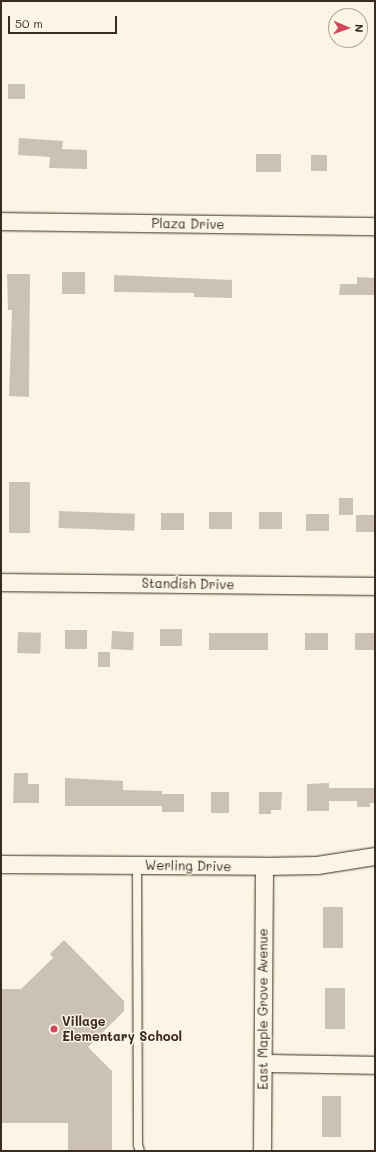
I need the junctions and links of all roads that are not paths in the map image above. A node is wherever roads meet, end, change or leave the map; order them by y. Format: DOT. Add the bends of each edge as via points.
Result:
graph roads {
  1 [pos="1,222"];
  2 [pos="375,226"];
  3 [pos="1,582"];
  4 [pos="375,586"];
  5 [pos="375,856"];
  6 [pos="1,864"];
  7 [pos="137,865"];
  8 [pos="264,866"];
  9 [pos="263,1064"];
  10 [pos="375,1066"];
  11 [pos="140,1151"];
  12 [pos="262,1151"];
  1 -- 2 [label="street, Plaza Drive"];
  3 -- 4 [label="street, Standish Drive"];
  5 -- 8 [label="street, Werling Drive" via="324,864"];
  6 -- 7 [label="street, Werling Drive"];
  7 -- 8 [label="street, Werling Drive"];
  7 -- 11 [label="lane"];
  8 -- 9 [label="street, East Maple Grove Avenue"];
  9 -- 10 [label="street"];
  9 -- 12 [label="street, East Maple Grove Avenue"];
}
